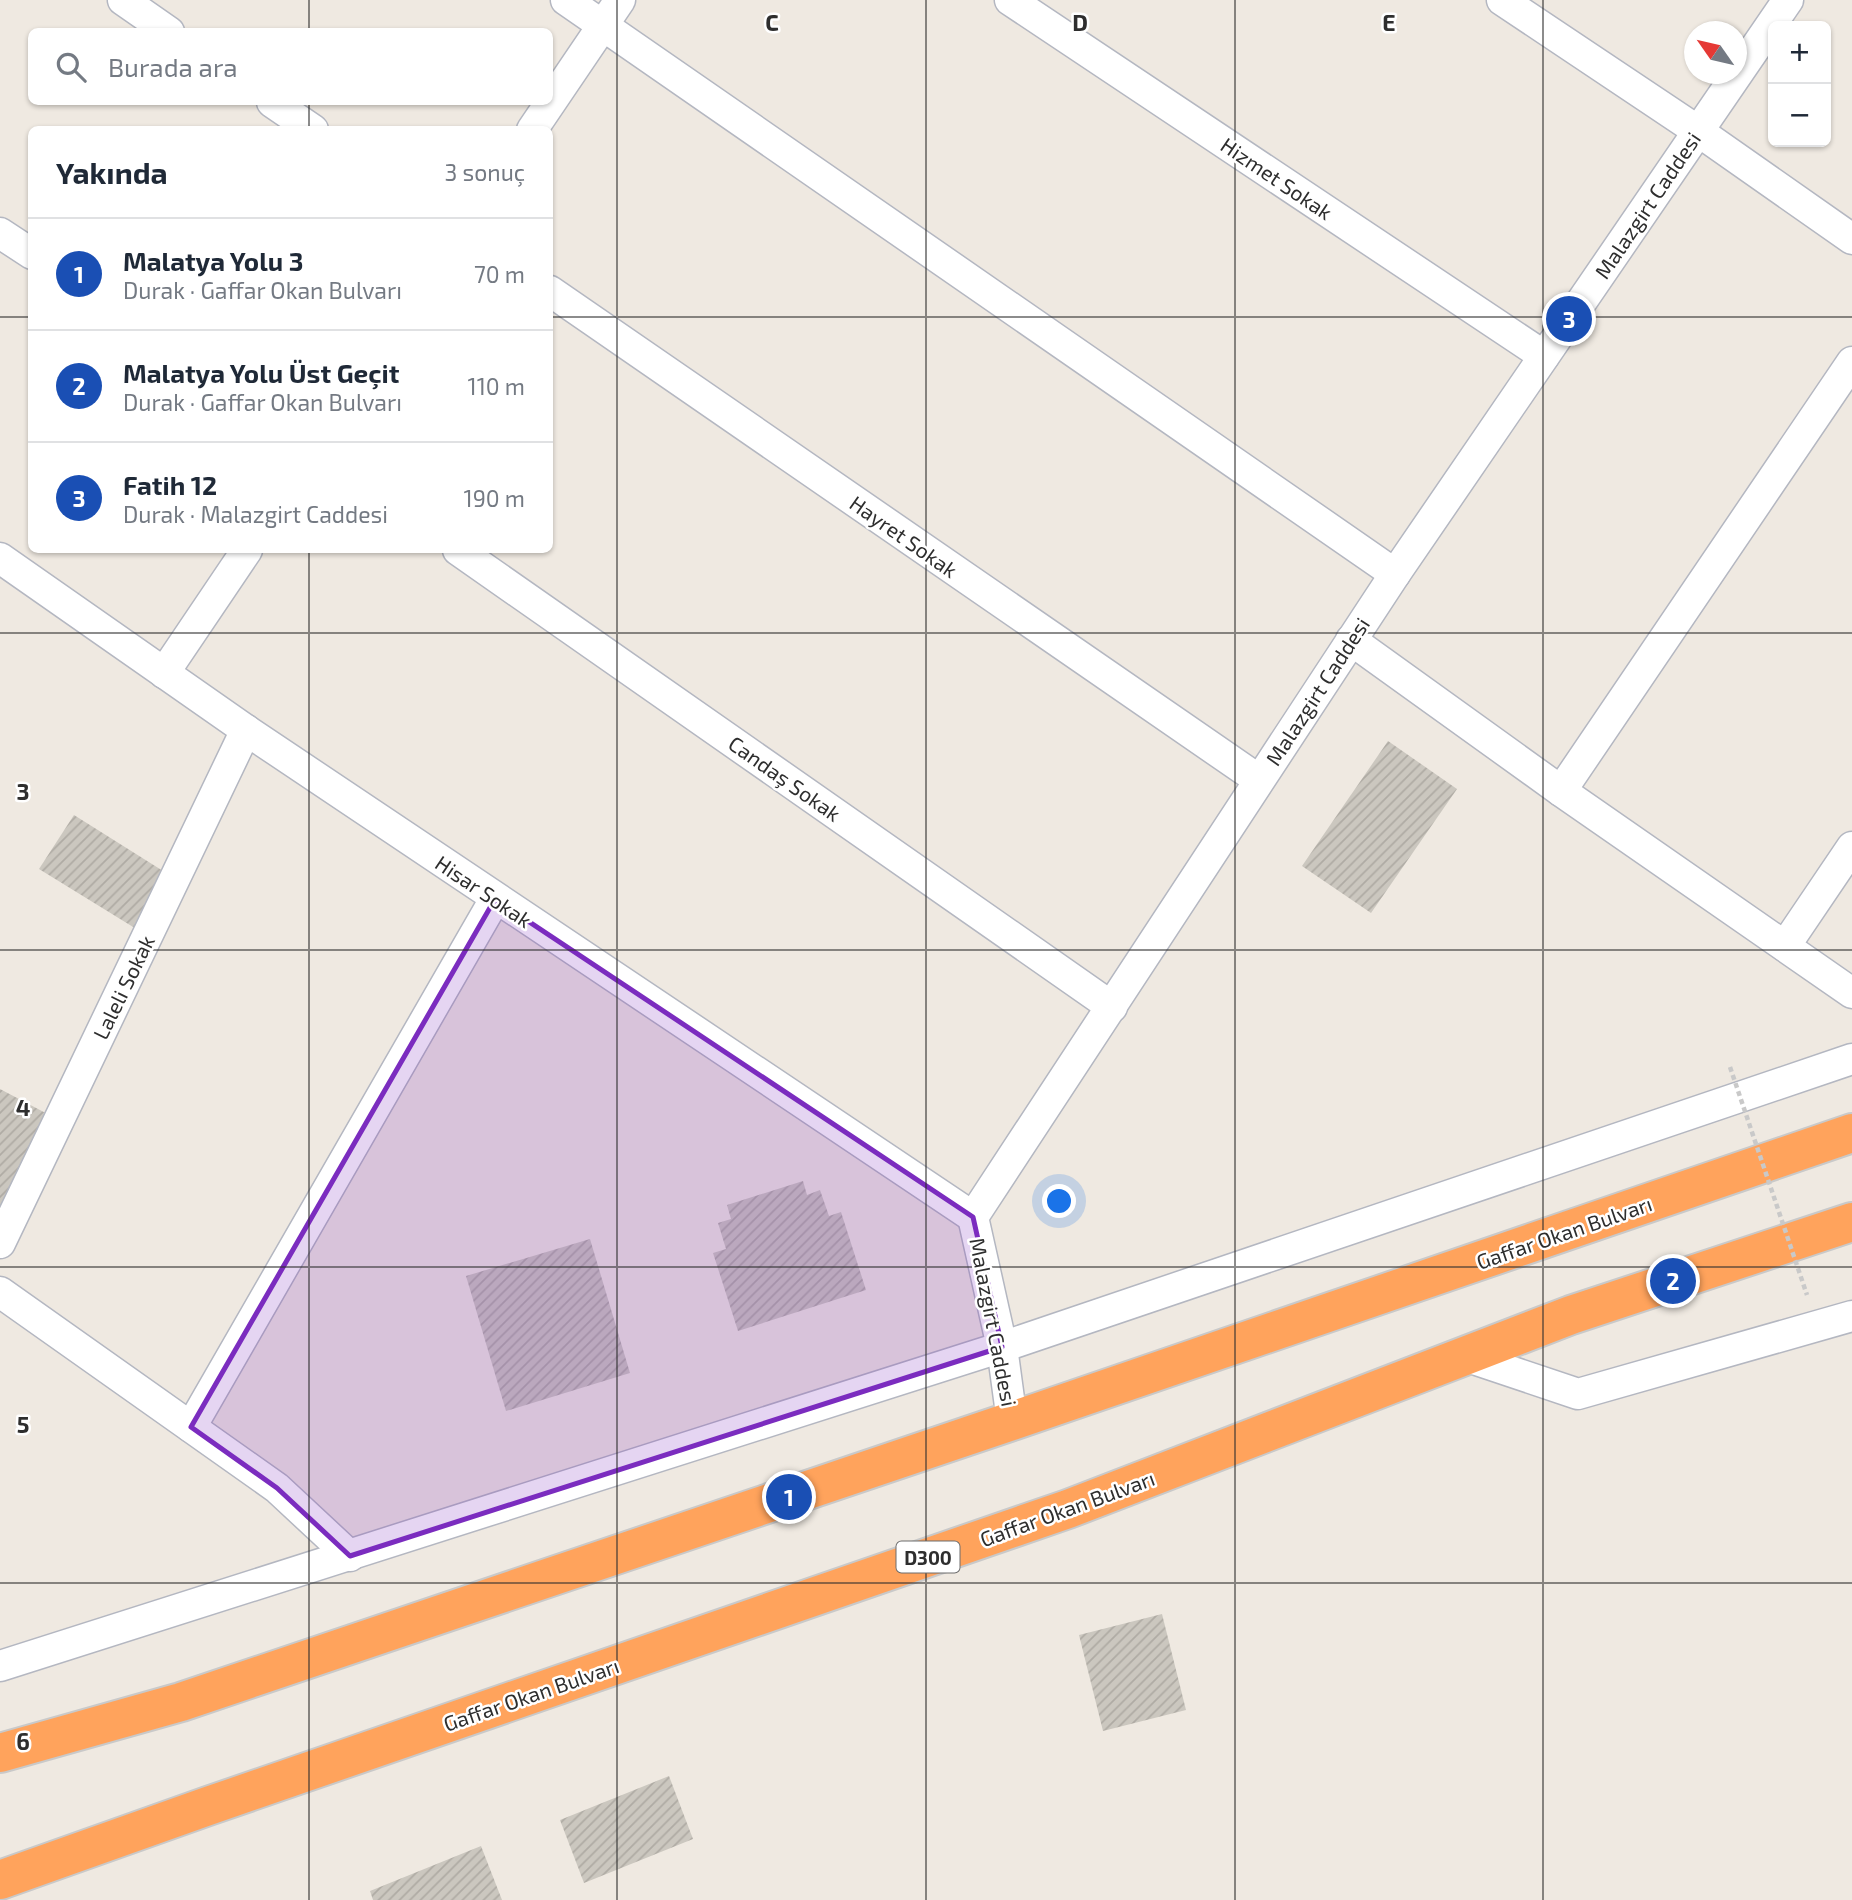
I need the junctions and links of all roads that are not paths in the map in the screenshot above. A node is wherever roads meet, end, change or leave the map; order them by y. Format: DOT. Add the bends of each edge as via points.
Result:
graph roads {
  1 [pos="123,0"];
  2 [pos="566,0"];
  3 [pos="620,0"];
  4 [pos="1010,0"];
  5 [pos="1502,0"];
  6 [pos="1788,0"];
  7 [pos="603,26"];
  8 [pos="163,28"];
  9 [pos="553,99"];
  10 [pos="276,105"];
  11 [pos="549,105"];
  12 [pos="307,126"];
  13 [pos="535,126"];
  14 [pos="1698,131"];
  15 [pos="0,233"];
  16 [pos="1852,239"];
  17 [pos="28,251"];
  18 [pos="553,293"];
  19 [pos="1544,356"];
  20 [pos="1852,362"];
  21 [pos="245,553"];
  22 [pos="462,553"];
  23 [pos="0,558"];
  24 [pos="1395,574"];
  25 [pos="1351,640"];
  26 [pos="164,673"];
  27 [pos="246,730"];
  28 [pos="1259,780"];
  29 [pos="1561,791"];
  30 [pos="1852,847"];
  31 [pos="495,898"];
  32 [pos="1785,946"];
  33 [pos="1852,993"];
  34 [pos="1112,1007"];
  35 [pos="1852,1059"];
  36 [pos="1852,1133"];
  37 [pos="973,1217"];
  38 [pos="1852,1222"];
  39 [pos="0,1243"];
  40 [pos="0,1292"];
  41 [pos="1852,1317"];
  42 [pos="1002,1347"];
  43 [pos="1465,1356"];
  44 [pos="1012,1421"];
  45 [pos="191,1427"];
  46 [pos="349,1556"];
  47 [pos="0,1666"];
  48 [pos="0,1753"];
  49 [pos="0,1880"];
  1 -- 8 [label="street"];
  2 -- 7 [label="street"];
  3 -- 7 [label="street"];
  4 -- 19 [label="street, Hizmet Sokak"];
  5 -- 14 [label="street"];
  6 -- 14 [label="street, Malazgirt Caddesi"];
  7 -- 9 [label="street"];
  7 -- 24 [label="street"];
  10 -- 12 [label="street"];
  11 -- 13 [label="street"];
  14 -- 16 [label="street"];
  14 -- 19 [label="street, Malazgirt Caddesi"];
  15 -- 17 [label="street"];
  18 -- 28 [label="street, Hayret Sokak"];
  19 -- 24 [label="street, Malazgirt Caddesi"];
  20 -- 29 [label="street"];
  21 -- 26 [label="street"];
  22 -- 34 [label="street, Candaş Sokak"];
  23 -- 26 [label="street, Hisar Sokak"];
  24 -- 25 [label="street, Malazgirt Caddesi"];
  25 -- 28 [label="street, Malazgirt Caddesi"];
  25 -- 29 [label="street"];
  26 -- 27 [label="street, Hisar Sokak"];
  27 -- 31 [label="street, Hisar Sokak"];
  27 -- 39 [label="street, Laleli Sokak"];
  28 -- 34 [label="street, Malazgirt Caddesi"];
  29 -- 32 [label="street"];
  30 -- 32 [label="street"];
  31 -- 37 [label="street, Hisar Sokak"];
  31 -- 45 [label="street"];
  32 -- 33 [label="street"];
  34 -- 37 [label="street, Malazgirt Caddesi"];
  35 -- 42 [label="street"];
  36 -- 44 [label="highway, Gaffar Okan Bulvarı"];
  37 -- 42 [label="street, Malazgirt Caddesi"];
  38 -- 43 [label="highway, Gaffar Okan Bulvarı / D300" via="1570,1315"];
  40 -- 45 [label="street"];
  41 -- 43 [label="street" via="1578,1394"];
  42 -- 44 [label="street, Malazgirt Caddesi"];
  42 -- 46 [label="street"];
  43 -- 49 [label="highway, Gaffar Okan Bulvarı / D300" via="1068,1509"];
  44 -- 48 [label="highway, Gaffar Okan Bulvarı" via="181,1702"];
  45 -- 46 [label="street" via="277,1488"];
  46 -- 47 [label="street"];
}
